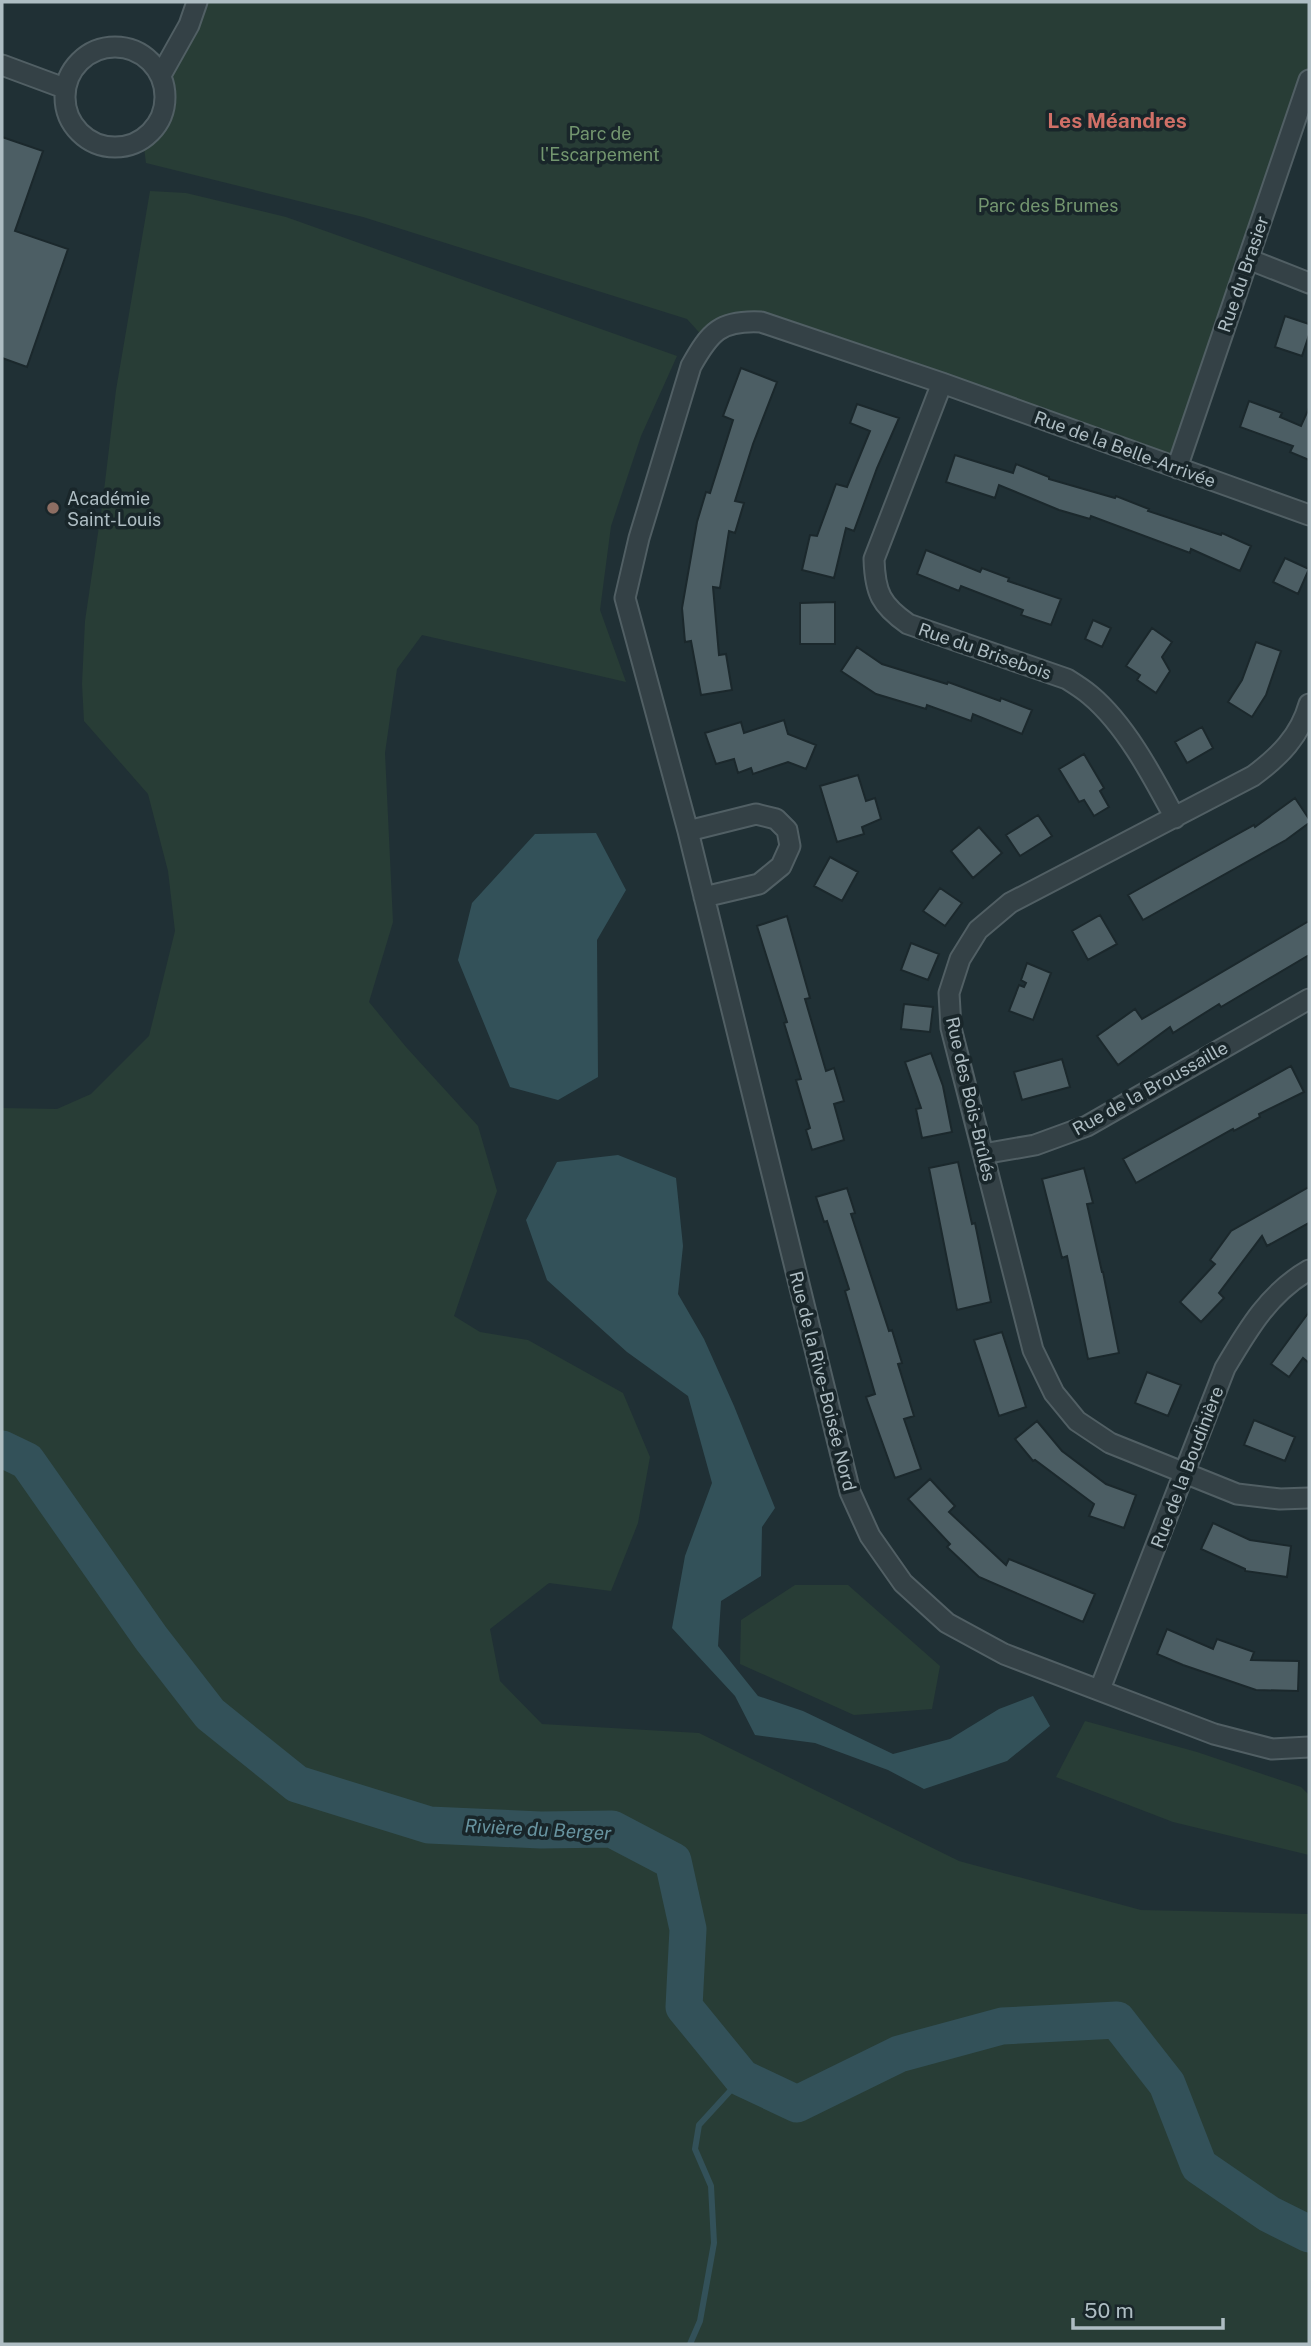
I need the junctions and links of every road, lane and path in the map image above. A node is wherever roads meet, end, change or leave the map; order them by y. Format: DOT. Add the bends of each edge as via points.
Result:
graph roads {
  1 [pos="197,2"];
  2 [pos="2,65"];
  3 [pos="161,75"];
  4 [pos="1309,80"];
  5 [pos="64,88"];
  6 [pos="1248,259"];
  7 [pos="1309,283"];
  8 [pos="942,383"];
  9 [pos="1177,468"];
  10 [pos="1309,515"];
  11 [pos="1309,704"];
  12 [pos="1175,818"];
  13 [pos="688,831"];
  14 [pos="704,898"];
  15 [pos="1309,999"];
  16 [pos="983,1154"];
  17 [pos="1309,1270"];
  18 [pos="1185,1472"];
  19 [pos="1309,1499"];
  20 [pos="1100,1689"];
  21 [pos="1309,1747"];
  1 -- 3 [label="street"];
  2 -- 5 [label="street"];
  3 -- 5 [label="street" via="149,59 133,49 112,46 91,51 74,66"];
  3 -- 5 [label="street" via="166,96 161,119 142,139 120,148 99,146 79,133 66,112"];
  4 -- 6 [label="street, Rue du Brasier"];
  6 -- 7 [label="street"];
  6 -- 9 [label="street, Rue du Brasier"];
  8 -- 9 [label="street, Rue de la Belle-Arrivée"];
  8 -- 12 [label="street, Rue du Brisebois" via="874,559 879,596 908,624 1067,679 1090,694 1149,771"];
  8 -- 13 [label="street, Rue de la Rive-Boisée Nord" via="761,322 723,327 706,340 691,366 625,598"];
  9 -- 10 [label="street, Rue de la Belle-Arrivée"];
  11 -- 12 [label="street, Rue des Bois-Brûlés" via="1292,742 1273,762"];
  12 -- 16 [label="street, Rue des Bois-Brûlés" via="1010,903 978,930 960,959 949,993 951,1028"];
  13 -- 14 [label="street, Rue de la Rive-Boisée Nord"];
  13 -- 14 [label="street" via="756,814 776,819 787,830 790,846 782,866 759,884"];
  14 -- 20 [label="street, Rue de la Rive-Boisée Nord" via="850,1492 870,1536 903,1583 947,1623 1004,1654"];
  15 -- 16 [label="street, Rue de la Broussaille" via="1087,1126 1035,1145"];
  16 -- 18 [label="street, Rue des Bois-Brûlés" via="1033,1350 1054,1393 1077,1421 1110,1443"];
  17 -- 18 [label="street, Rue de la Boudinière" via="1270,1300 1250,1325 1225,1368"];
  18 -- 19 [label="street, Rue des Bois-Brûlés" via="1237,1494"];
  18 -- 20 [label="street, Rue de la Boudinière"];
  20 -- 21 [label="street, Rue de la Rive-Boisée Nord" via="1214,1734 1272,1749"];
}
